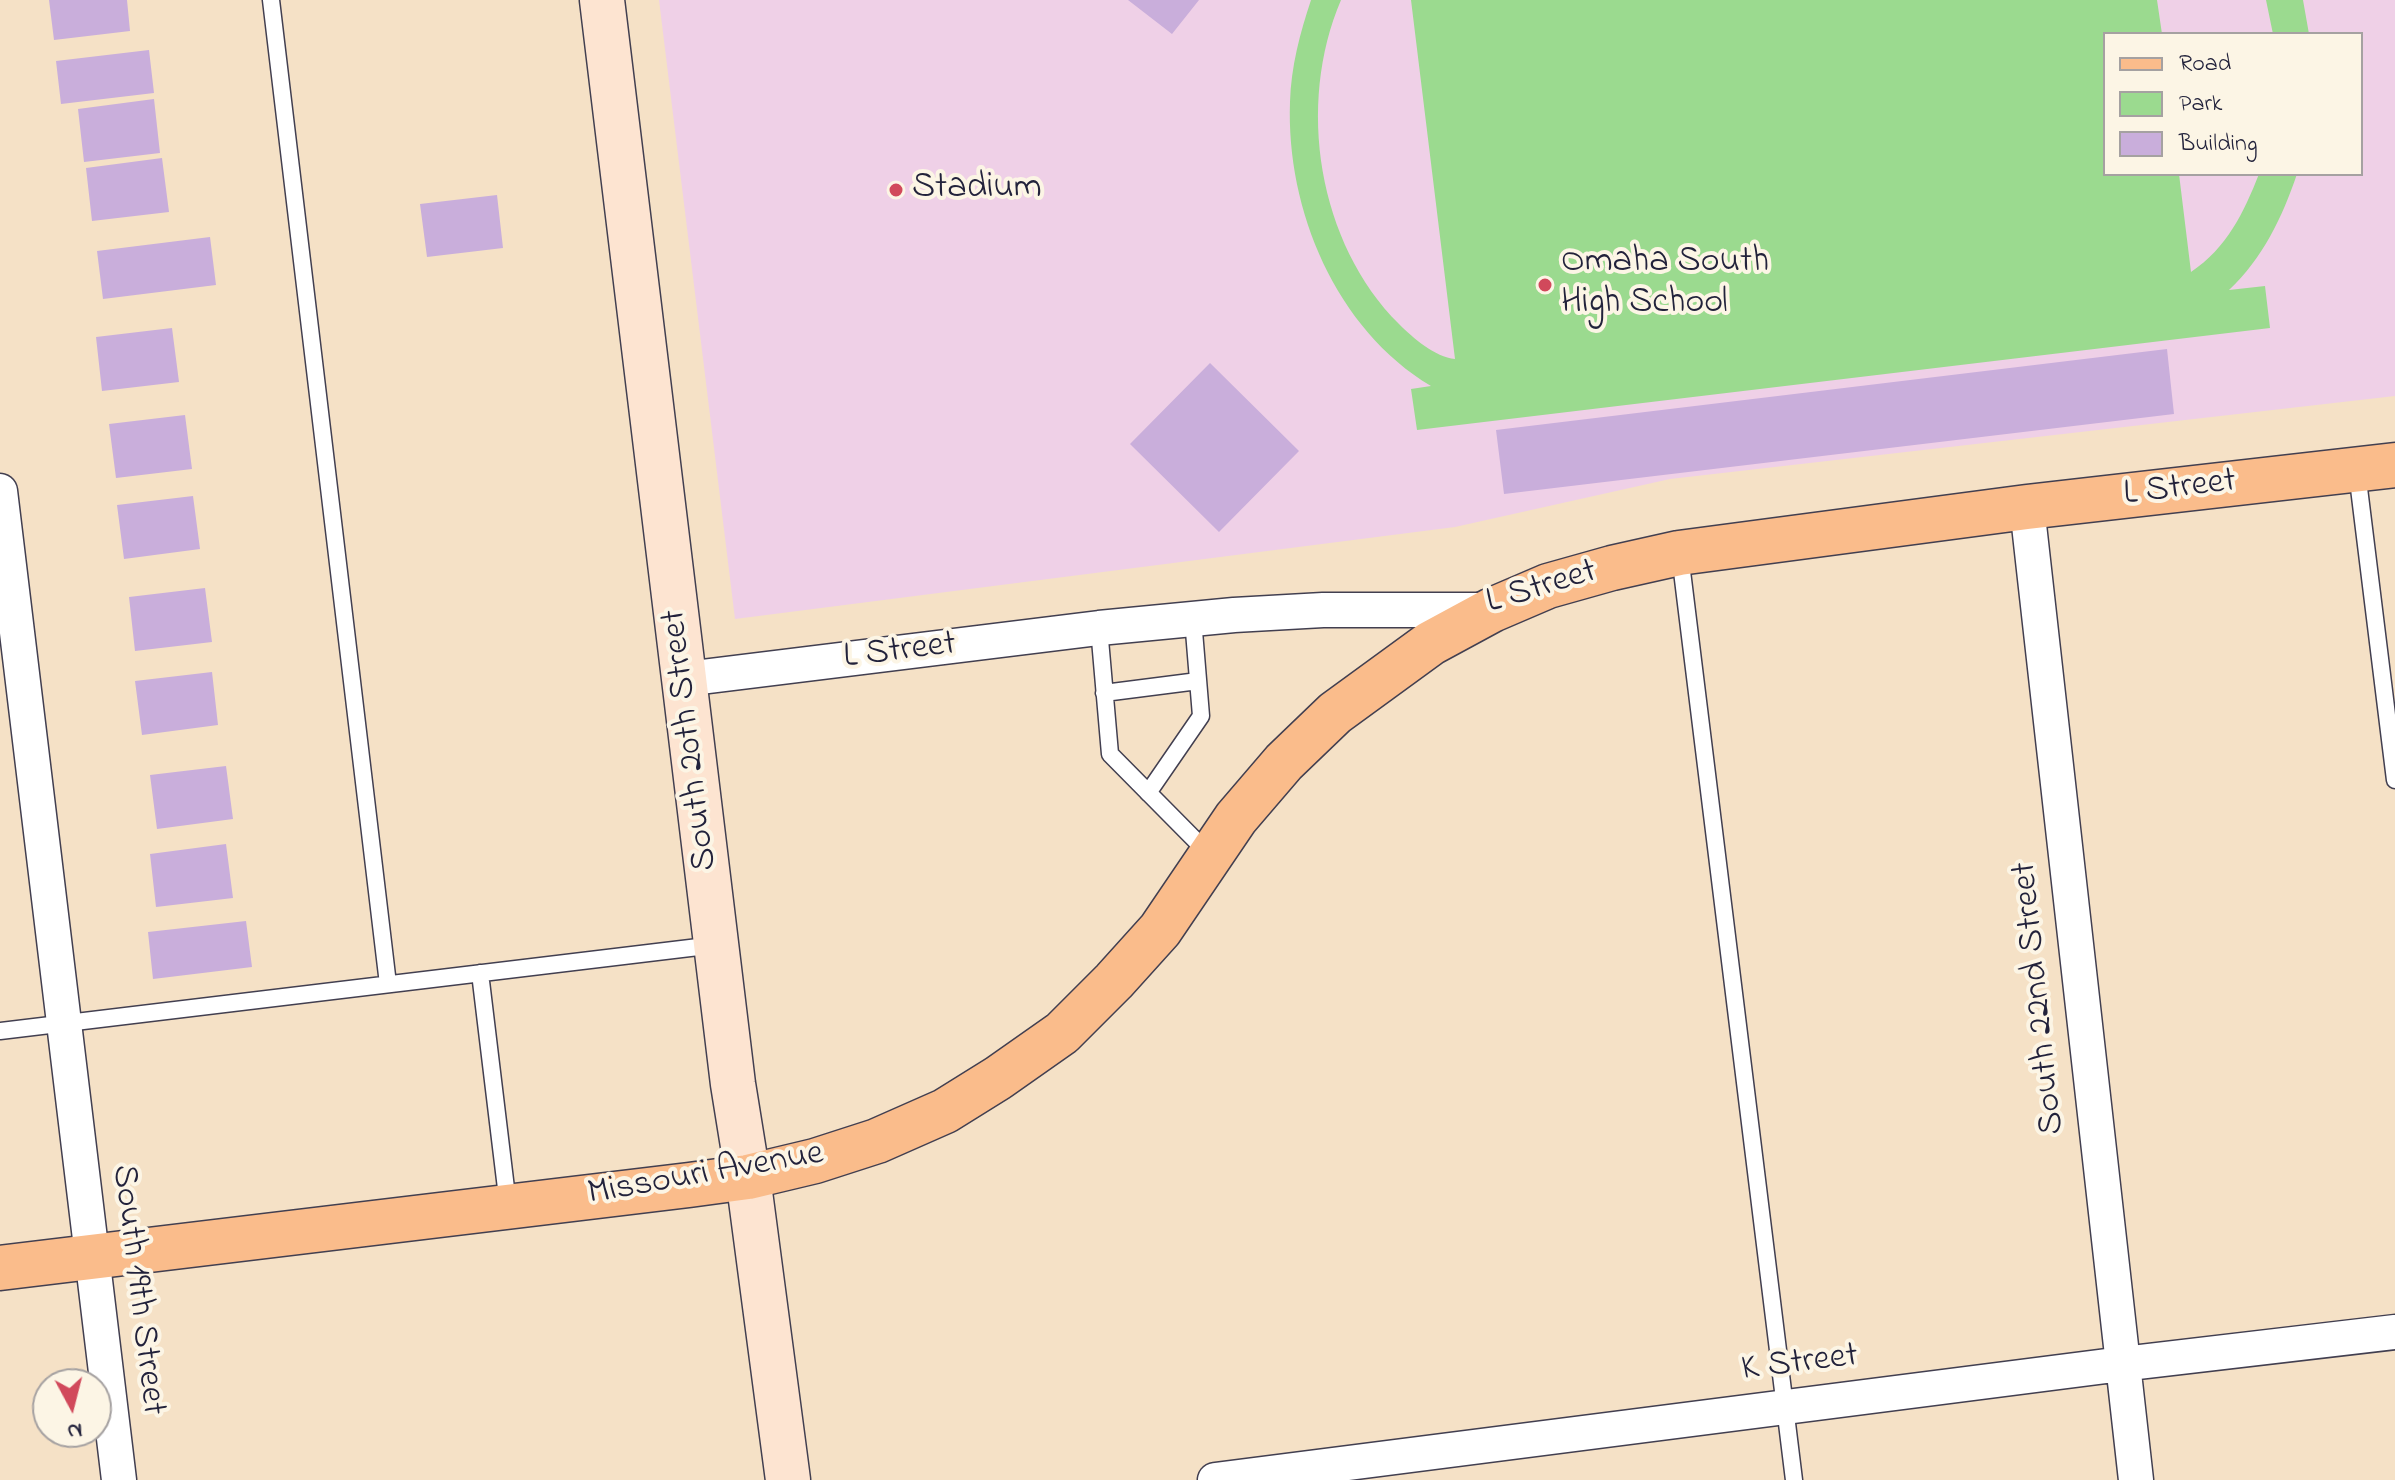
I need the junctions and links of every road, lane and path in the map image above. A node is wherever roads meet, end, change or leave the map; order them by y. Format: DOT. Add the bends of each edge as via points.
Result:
graph roads {
  1 [pos="271,0"];
  2 [pos="602,0"];
  3 [pos="2376,468"];
  4 [pos="0,491"];
  5 [pos="2027,507"];
  6 [pos="1679,553"];
  7 [pos="6,593"];
  8 [pos="1492,610"];
  9 [pos="1193,619"];
  10 [pos="1099,628"];
  11 [pos="685,679"];
  12 [pos="1198,681"];
  13 [pos="1104,693"];
  14 [pos="2395,780"];
  15 [pos="1148,793"];
  16 [pos="1210,855"];
  17 [pos="717,944"];
  18 [pos="480,973"];
  19 [pos="388,984"];
  20 [pos="63,1023"];
  21 [pos="0,1031"];
  22 [pos="748,1177"];
  23 [pos="508,1207"];
  24 [pos="92,1257"];
  25 [pos="0,1268"];
  26 [pos="2395,1332"];
  27 [pos="2122,1364"];
  28 [pos="1785,1407"];
  29 [pos="1457,1464"];
  30 [pos="119,1480"];
  31 [pos="788,1480"];
  32 [pos="1215,1480"];
  33 [pos="1794,1480"];
  34 [pos="2136,1480"];
  1 -- 19 [label="lane"];
  2 -- 11 [label="street, South 20th Street"];
  3 -- 5 [label="main road, L Street"];
  3 -- 14 [label="lane"];
  4 -- 7 [label="street, South 19th Street"];
  5 -- 6 [label="main road, L Street"];
  5 -- 27 [label="street, South 22nd Street"];
  6 -- 8 [label="main road, L Street" via="1548,586"];
  6 -- 28 [label="lane"];
  7 -- 20 [label="street, South 19th Street"];
  8 -- 9 [label="street, L Street" via="1323,610"];
  8 -- 16 [label="main road, Missouri Avenue" via="1431,643 1335,713 1284,762"];
  9 -- 10 [label="street, L Street"];
  9 -- 12 [label="lane"];
  10 -- 11 [label="street, L Street"];
  10 -- 13 [label="lane"];
  11 -- 17 [label="street, South 20th Street"];
  12 -- 13 [label="lane"];
  12 -- 15 [label="lane" via="1201,716"];
  13 -- 15 [label="lane" via="1110,754"];
  15 -- 16 [label="lane"];
  16 -- 22 [label="main road, Missouri Avenue" via="1160,930 1114,981 1062,1033 998,1078 945,1111 877,1141"];
  17 -- 18 [label="lane"];
  17 -- 22 [label="street, South 20th Street"];
  18 -- 19 [label="lane"];
  18 -- 23 [label="lane"];
  19 -- 20 [label="lane"];
  20 -- 21 [label="lane"];
  20 -- 24 [label="street, South 19th Street"];
  22 -- 23 [label="main road, Missouri Avenue"];
  22 -- 31 [label="street, South 20th Street"];
  23 -- 24 [label="main road, Missouri Avenue"];
  24 -- 25 [label="main road, Missouri Avenue"];
  24 -- 30 [label="street, South 19th Street"];
  26 -- 27 [label="street, K Street"];
  27 -- 28 [label="street, K Street"];
  27 -- 34 [label="street, South 22nd Street"];
  28 -- 29 [label="street, K Street"];
  28 -- 33 [label="lane"];
  29 -- 32 [label="street, K Street"];
}
